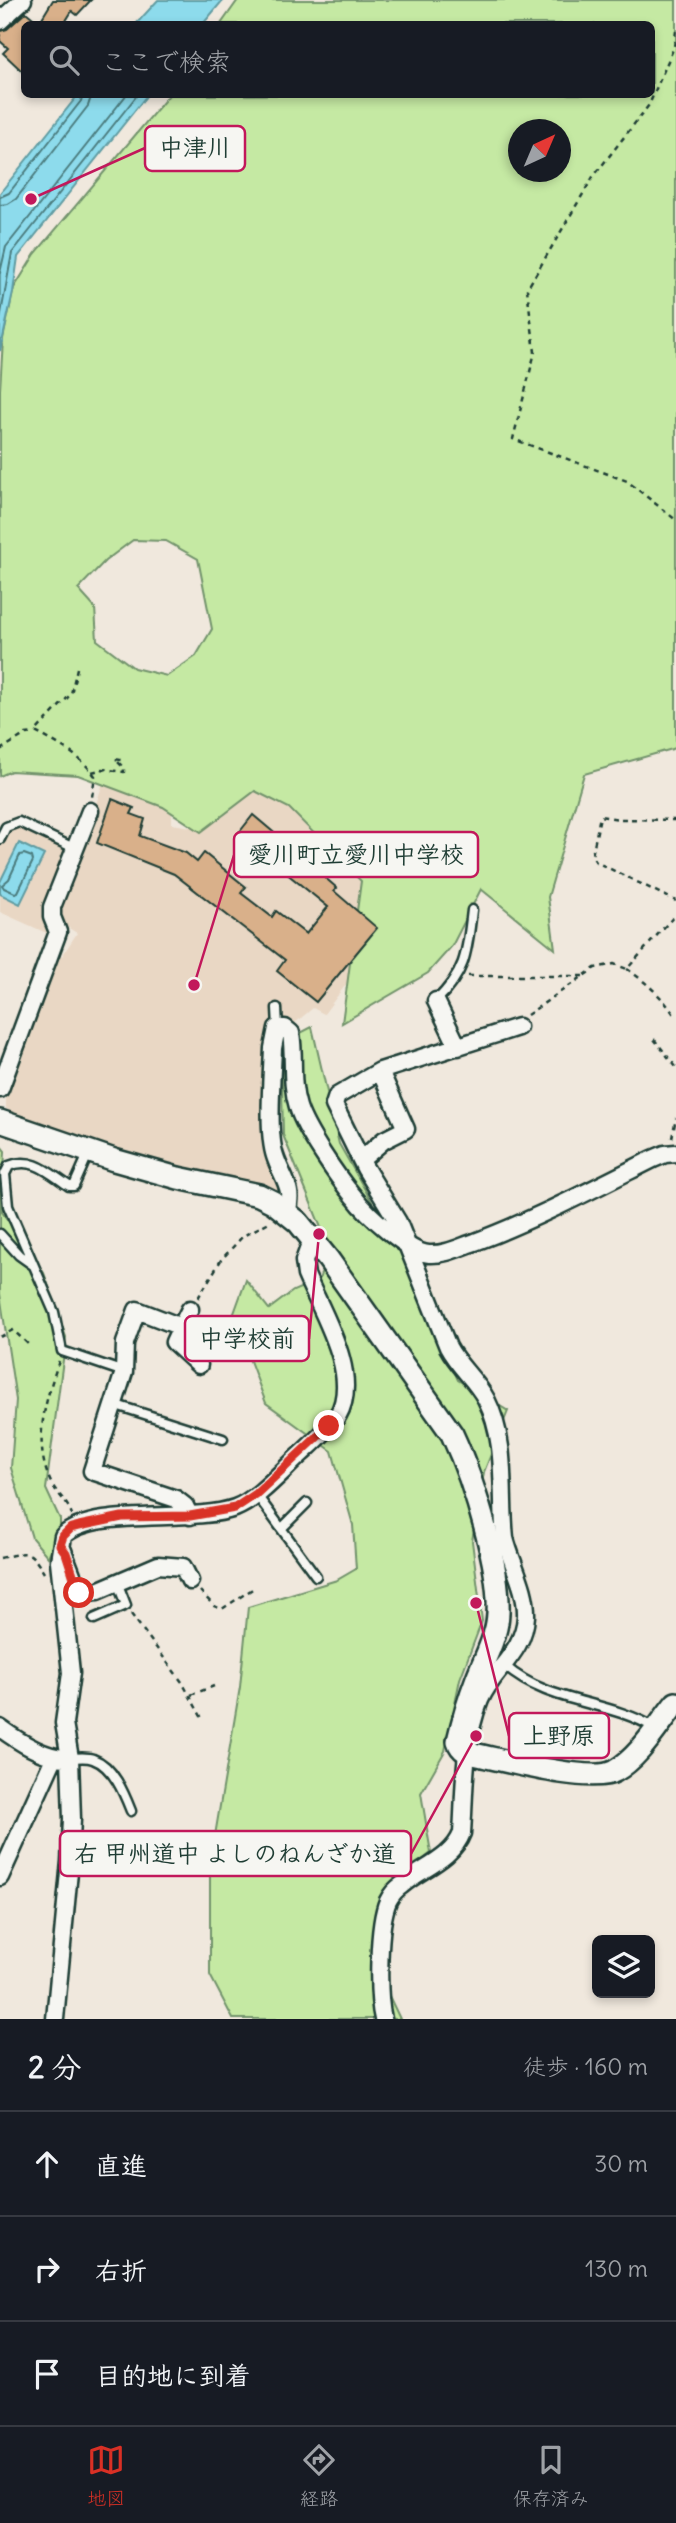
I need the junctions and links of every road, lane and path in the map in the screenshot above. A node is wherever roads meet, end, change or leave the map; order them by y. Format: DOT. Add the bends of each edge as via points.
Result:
graph roads {
  1 [pos="23,0"];
  2 [pos="0,21"];
  3 [pos="676,31"];
  4 [pos="655,92"];
  5 [pos="652,98"];
  6 [pos="676,520"];
  7 [pos="77,668"];
  8 [pos="35,732"];
  9 [pos="0,750"];
  10 [pos="121,760"];
  11 [pos="92,772"];
  12 [pos="90,811"];
  13 [pos="676,820"];
  14 [pos="0,839"];
  15 [pos="76,849"];
  16 [pos="676,901"];
  17 [pos="472,910"];
  18 [pos="676,914"];
  19 [pos="627,968"];
  20 [pos="458,975"];
  21 [pos="585,976"];
  22 [pos="436,1001"];
  23 [pos="277,1008"];
  24 [pos="676,1018"];
  25 [pos="519,1027"];
  26 [pos="278,1028"];
  27 [pos="654,1039"];
  28 [pos="458,1047"];
  29 [pos="676,1067"];
  30 [pos="380,1071"];
  31 [pos="0,1089"];
  32 [pos="676,1118"];
  33 [pos="0,1121"];
  34 [pos="89,1152"];
  35 [pos="671,1153"];
  36 [pos="362,1160"];
  37 [pos="287,1212"];
  38 [pos="0,1234"];
  39 [pos="312,1239"];
  40 [pos="409,1246"];
  41 [pos="33,1265"];
  42 [pos="190,1309"];
  43 [pos="181,1327"];
  44 [pos="0,1337"];
  45 [pos="28,1344"];
  46 [pos="62,1351"];
  47 [pos="199,1365"];
  48 [pos="124,1372"];
  49 [pos="113,1404"];
  50 [pos="223,1439"];
  51 [pos="256,1494"];
  52 [pos="307,1503"];
  53 [pos="70,1510"];
  54 [pos="190,1516"];
  55 [pos="282,1528"];
  56 [pos="60,1545"];
  57 [pos="0,1558"];
  58 [pos="45,1574"];
  59 [pos="316,1576"];
  60 [pos="190,1580"];
  61 [pos="117,1582"];
  62 [pos="254,1588"];
  63 [pos="126,1605"];
  64 [pos="94,1619"];
  65 [pos="505,1666"];
  66 [pos="214,1686"];
  67 [pos="190,1695"];
  68 [pos="676,1703"];
  69 [pos="203,1720"];
  70 [pos="0,1728"];
  71 [pos="655,1728"];
  72 [pos="467,1753"];
  73 [pos="54,1758"];
  74 [pos="70,1758"];
  75 [pos="131,1811"];
  76 [pos="0,1877"];
  77 [pos="55,2019"];
  78 [pos="383,2019"];
  1 -- 2 [label="street"];
  3 -- 4 [label="path"];
  5 -- 6 [label="path" via="593,177 527,289 535,352 513,439 627,481"];
  7 -- 8 [label="path" via="71,694"];
  8 -- 9 [label="path"];
  8 -- 11 [label="path" via="63,746"];
  10 -- 11 [label="path" via="115,759 124,772"];
  11 -- 12 [label="path"];
  12 -- 15 [label="street"];
  13 -- 16 [label="path" via="600,816 592,856"];
  14 -- 15 [label="lane" via="6,827 19,822"];
  15 -- 31 [label="street" via="52,907 58,932"];
  17 -- 20 [label="lane" via="467,957"];
  18 -- 19 [label="path"];
  19 -- 21 [label="path" via="614,964 595,968"];
  19 -- 24 [label="path"];
  20 -- 21 [label="path"];
  20 -- 22 [label="lane"];
  21 -- 25 [label="path" via="520,1020"];
  22 -- 28 [label="street"];
  23 -- 26 [label="lane"];
  25 -- 28 [label="street"];
  26 -- 37 [label="street" via="273,1048 272,1135 292,1198"];
  26 -- 40 [label="street" via="291,1033 293,1090 305,1123 354,1197"];
  27 -- 29 [label="path"];
  28 -- 30 [label="street"];
  30 -- 36 [label="street" via="406,1129 384,1140"];
  30 -- 36 [label="street" via="337,1096 334,1105"];
  32 -- 35 [label="path"];
  33 -- 34 [label="street"];
  34 -- 37 [label="street" via="259,1195"];
  34 -- 41 [label="lane" via="74,1186 30,1162 9,1166 5,1174 8,1206"];
  35 -- 40 [label="street" via="515,1227 446,1252 425,1254"];
  36 -- 40 [label="street"];
  37 -- 39 [label="street"];
  37 -- 42 [label="path" via="243,1236 221,1260"];
  38 -- 41 [label="lane"];
  39 -- 51 [label="street" via="304,1261 306,1275 343,1361 347,1389 329,1426"];
  39 -- 72 [label="street" via="452,1434 466,1462 498,1601 492,1643 458,1741"];
  40 -- 65 [label="street" via="448,1347 479,1387 498,1432 505,1538 526,1612 521,1638"];
  41 -- 46 [label="lane" via="54,1312"];
  42 -- 43 [label="street"];
  43 -- 47 [label="street" via="174,1342"];
  43 -- 48 [label="street" via="137,1310 125,1343"];
  44 -- 45 [label="path" via="13,1330"];
  46 -- 48 [label="lane"];
  46 -- 53 [label="path" via="46,1398 43,1461 54,1489"];
  48 -- 49 [label="street"];
  49 -- 50 [label="lane"];
  49 -- 54 [label="street" via="92,1471 176,1499"];
  51 -- 54 [label="street" via="235,1508"];
  51 -- 55 [label="lane"];
  52 -- 55 [label="lane"];
  54 -- 56 [label="street" via="122,1517 79,1526 63,1536"];
  55 -- 59 [label="lane"];
  56 -- 61 [label="street" via="79,1593"];
  56 -- 74 [label="street" via="71,1673 64,1723"];
  57 -- 58 [label="path" via="27,1552"];
  60 -- 61 [label="street" via="183,1567 158,1565"];
  60 -- 62 [label="path" via="222,1609"];
  61 -- 63 [label="lane"];
  63 -- 64 [label="lane"];
  63 -- 67 [label="path"];
  65 -- 71 [label="lane" via="550,1693"];
  65 -- 72 [label="street" via="482,1697"];
  66 -- 67 [label="path"];
  67 -- 69 [label="path"];
  68 -- 71 [label="street"];
  70 -- 73 [label="street"];
  71 -- 72 [label="street" via="622,1766 598,1776"];
  72 -- 78 [label="street" via="458,1842 394,1891 388,1901 382,1924"];
  73 -- 74 [label="street"];
  73 -- 76 [label="street"];
  74 -- 75 [label="lane" via="92,1758 107,1769"];
  74 -- 77 [label="street" via="70,1861"];
}
